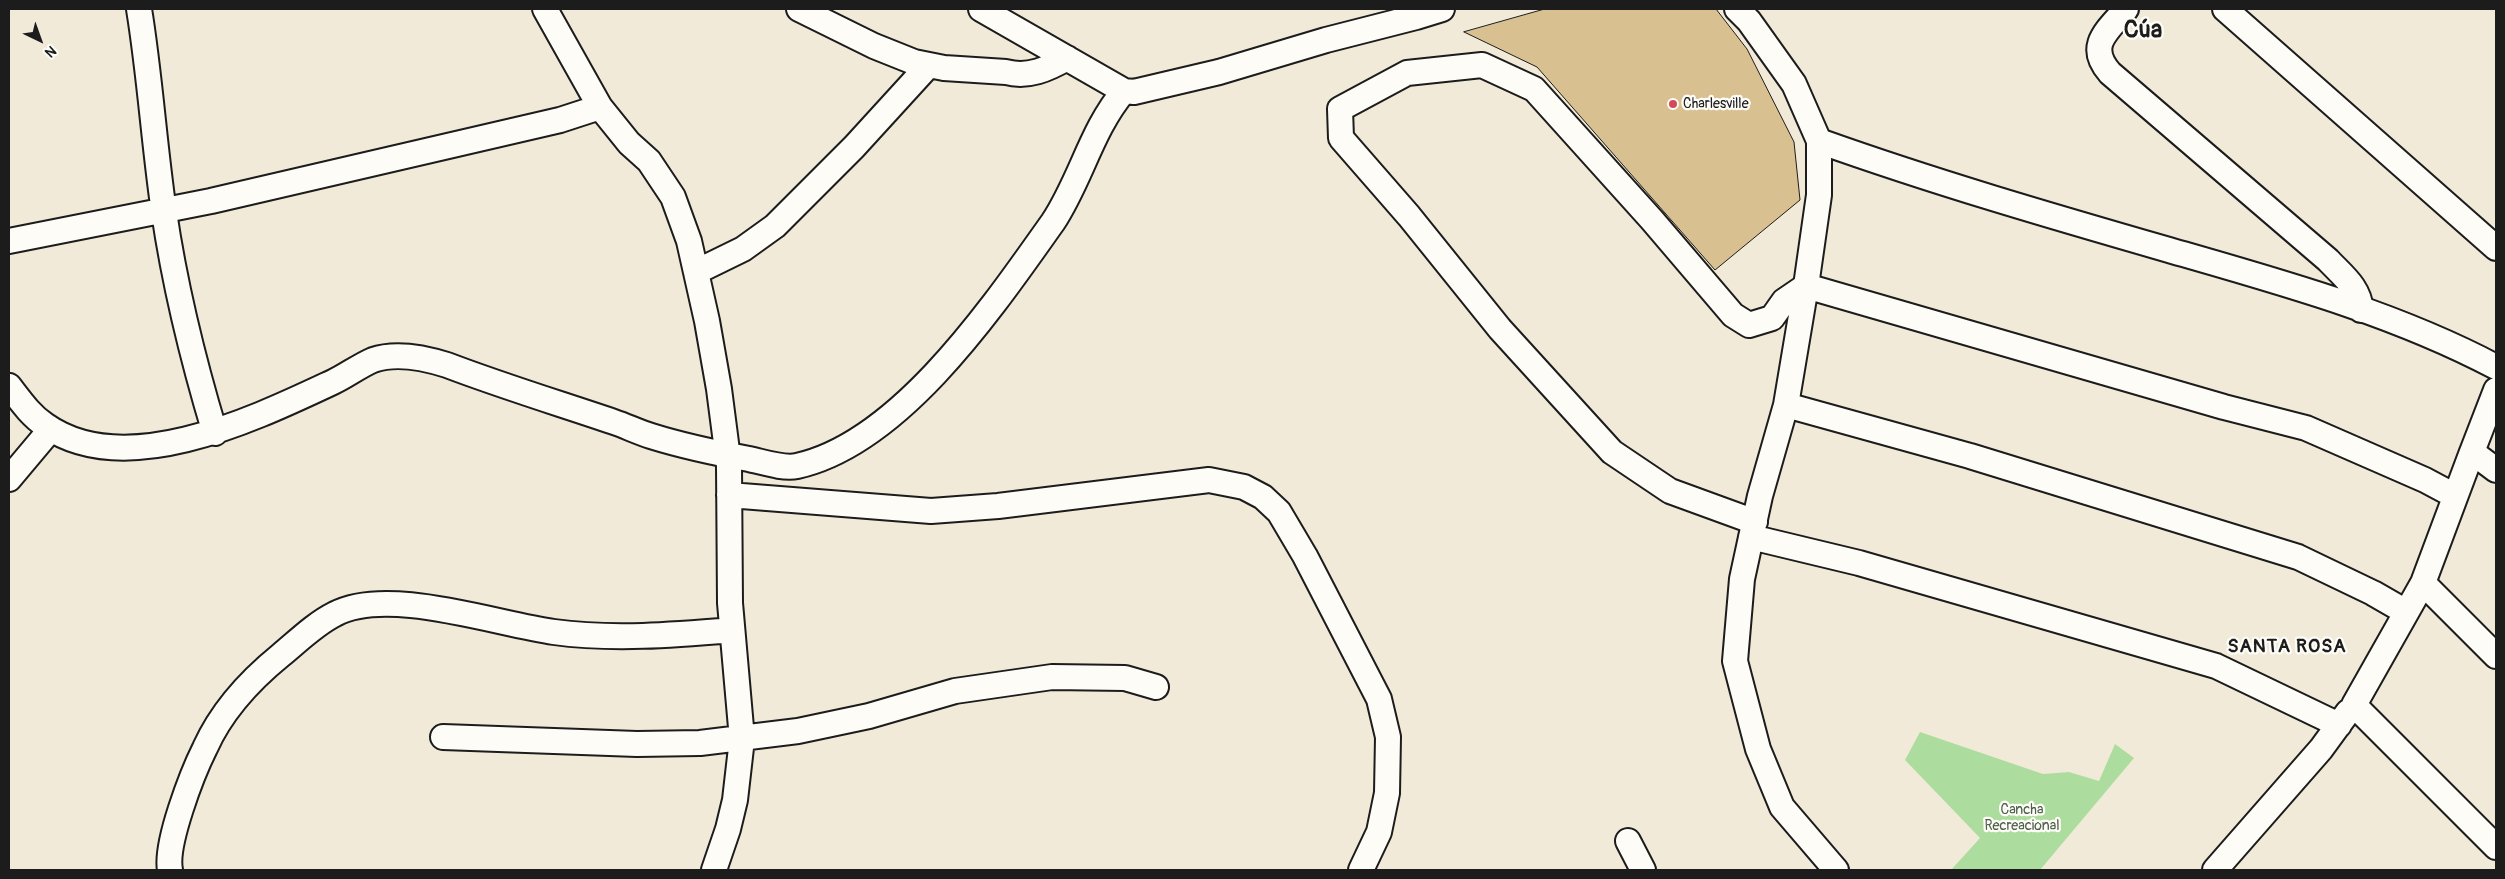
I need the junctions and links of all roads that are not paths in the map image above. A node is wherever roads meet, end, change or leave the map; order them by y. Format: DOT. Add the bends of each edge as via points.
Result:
graph roads {
  1 [pos="139,9"];
  2 [pos="545,9"];
  3 [pos="799,9"];
  4 [pos="981,9"];
  5 [pos="1442,9"];
  6 [pos="1737,9"];
  7 [pos="2126,9"];
  8 [pos="2225,9"];
  9 [pos="1067,58"];
  10 [pos="928,66"];
  11 [pos="1124,91"];
  12 [pos="600,107"];
  13 [pos="1819,141"];
  14 [pos="164,211"];
  15 [pos="9,241"];
  16 [pos="2496,248"];
  17 [pos="696,272"];
  18 [pos="1806,286"];
  19 [pos="2362,310"];
  20 [pos="2496,368"];
  21 [pos="9,386"];
  22 [pos="2496,390"];
  23 [pos="1786,405"];
  24 [pos="51,429"];
  25 [pos="215,433"];
  26 [pos="2472,452"];
  27 [pos="728,456"];
  28 [pos="2496,470"];
  29 [pos="9,479"];
  30 [pos="729,495"];
  31 [pos="2455,496"];
  32 [pos="1753,529"];
  33 [pos="2423,583"];
  34 [pos="2406,612"];
  35 [pos="732,630"];
  36 [pos="2496,656"];
  37 [pos="1156,686"];
  38 [pos="2354,705"];
  39 [pos="2339,725"];
  40 [pos="443,737"];
  41 [pos="742,739"];
  42 [pos="1628,841"];
  43 [pos="2496,847"];
  44 [pos="170,870"];
  45 [pos="714,870"];
  46 [pos="1361,870"];
  47 [pos="1643,870"];
  48 [pos="1836,870"];
  49 [pos="2215,870"];
  1 -- 14 [label="street"];
  2 -- 12 [label="street"];
  3 -- 10 [label="street" via="874,46"];
  4 -- 9 [label="street"];
  5 -- 11 [label="street" via="1219,72 1134,92"];
  6 -- 13 [label="street" via="1794,84"];
  7 -- 19 [label="street" via="2100,40 2100,62 2328,260 2360,296"];
  8 -- 16 [label="street"];
  9 -- 10 [label="street" via="1041,70 1017,75"];
  9 -- 11 [label="street"];
  10 -- 17 [label="street" via="775,226 743,249"];
  11 -- 27 [label="street" via="1098,129 1057,215 993,304 914,395 852,443 820,459 794,467"];
  12 -- 14 [label="street" via="560,120"];
  12 -- 17 [label="street" via="629,143 649,161 673,197 683,218"];
  13 -- 18 [label="street" via="1819,195"];
  13 -- 19 [label="street" via="1952,187 2316,293"];
  14 -- 15 [label="street"];
  14 -- 25 [label="street" via="190,345"];
  17 -- 27 [label="street" via="719,389"];
  18 -- 23 [label="street"];
  18 -- 31 [label="street" via="2306,428"];
  18 -- 32 [label="street" via="1784,301 1772,318 1748,325 1733,315 1534,89 1482,65 1407,73 1340,109 1341,138 1500,329 1612,452 1670,491"];
  19 -- 20 [label="street"];
  21 -- 24 [label="street" via="24,407"];
  22 -- 26 [label="street"];
  23 -- 32 [label="street"];
  23 -- 34 [label="street" via="1970,456 2298,557"];
  24 -- 25 [label="street" via="82,442 121,446 163,444"];
  24 -- 29 [label="street"];
  25 -- 27 [label="street" via="337,380 373,360 405,357 433,360 649,436"];
  26 -- 28 [label="street"];
  26 -- 31 [label="street"];
  27 -- 30 [label="street"];
  30 -- 35 [label="street"];
  30 -- 46 [label="street" via="931,511 1209,480 1234,483 1254,492 1279,512 1305,556 1370,681 1385,719 1389,754 1384,813 1371,852"];
  31 -- 33 [label="street"];
  32 -- 39 [label="street" via="1858,563 2216,666"];
  32 -- 48 [label="street" via="1742,579 1735,662 1758,749 1782,807"];
  33 -- 34 [label="street"];
  33 -- 36 [label="street"];
  34 -- 38 [label="street"];
  35 -- 41 [label="street"];
  35 -- 44 [label="street" via="643,636 556,632 444,610 382,603 360,605 335,614 263,670 220,719 199,760 170,846"];
  37 -- 41 [label="street" via="1125,678 1052,678 955,691 869,716"];
  38 -- 39 [label="street"];
  38 -- 43 [label="street"];
  39 -- 49 [label="street"];
  40 -- 41 [label="street" via="637,744"];
  41 -- 45 [label="street" via="735,800"];
  42 -- 47 [label="street"];
}
